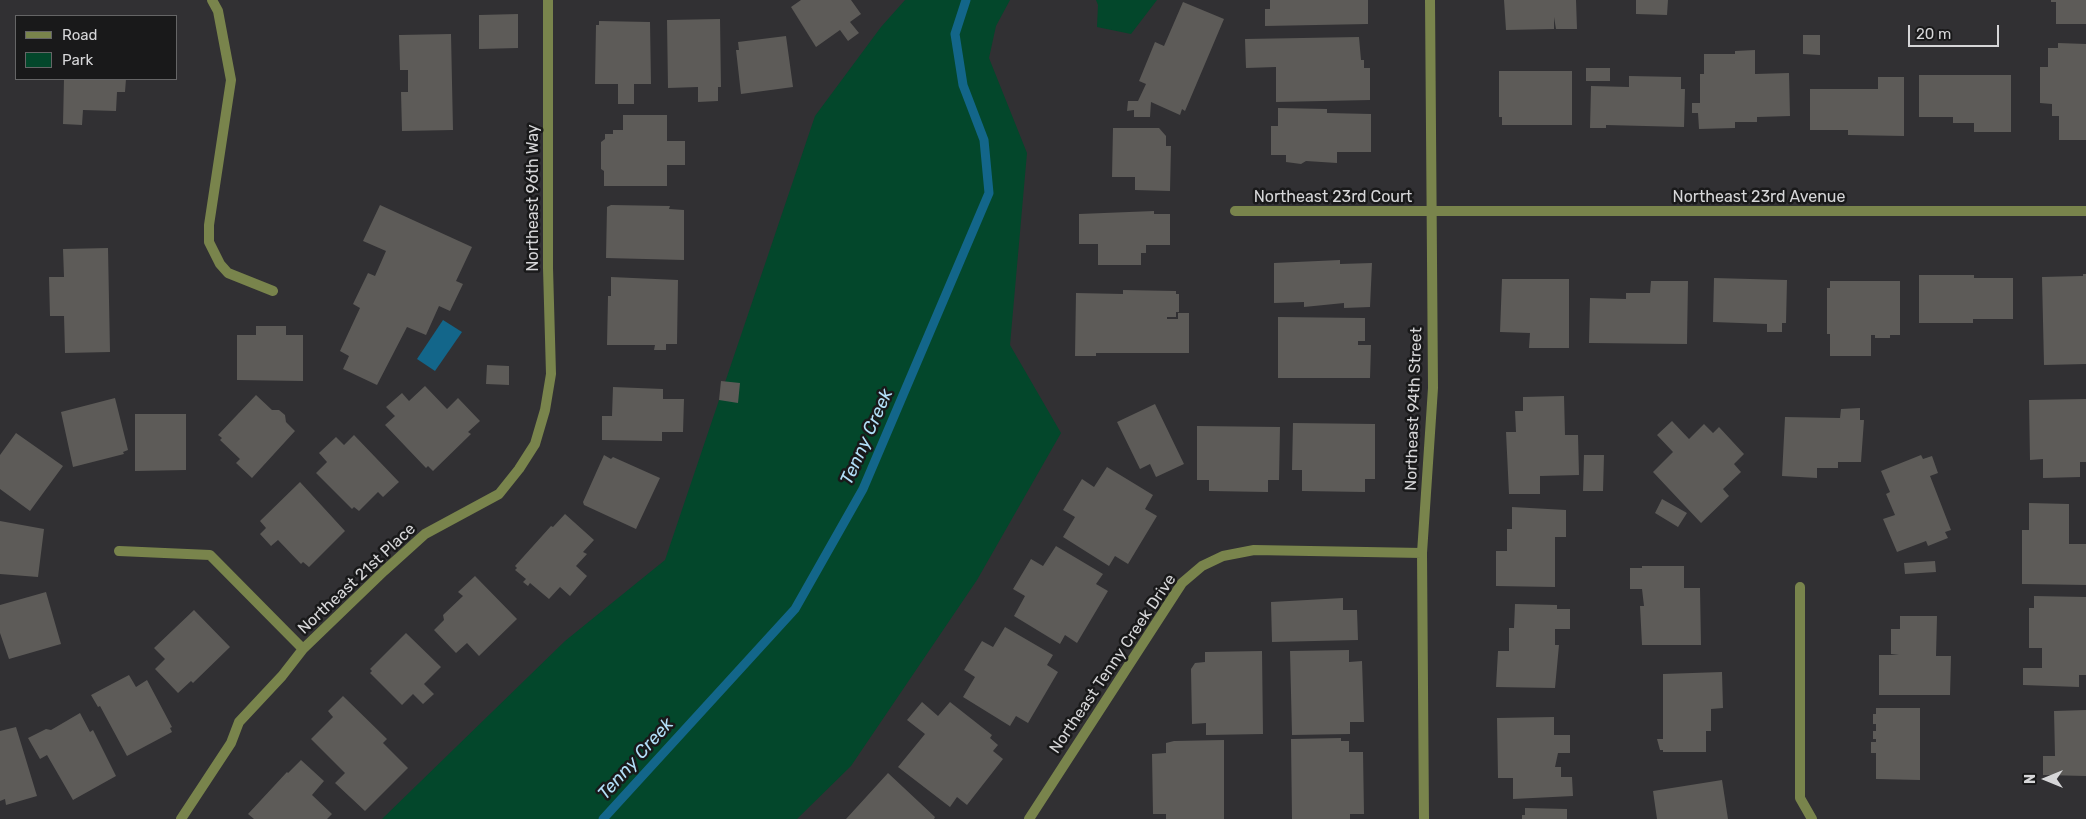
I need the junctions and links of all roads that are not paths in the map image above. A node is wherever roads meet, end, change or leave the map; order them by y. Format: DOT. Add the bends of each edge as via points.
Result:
graph roads {
  1 [pos="212,0"];
  2 [pos="548,0"];
  3 [pos="1430,0"];
  4 [pos="2086,211"];
  5 [pos="1235,212"];
  6 [pos="1431,212"];
  7 [pos="273,290"];
  8 [pos="551,374"];
  9 [pos="119,551"];
  10 [pos="1422,553"];
  11 [pos="1800,587"];
  12 [pos="304,649"];
  13 [pos="181,819"];
  14 [pos="1029,819"];
  15 [pos="1424,819"];
  16 [pos="1812,819"];
  1 -- 7 [label="street" via="218,11 231,80 209,242 228,273"];
  2 -- 8 [label="street, Northeast 96th Way"];
  3 -- 6 [label="street, Northeast 94th Street"];
  4 -- 6 [label="street, Northeast 23rd Avenue"];
  5 -- 6 [label="street, Northeast 23rd Court"];
  6 -- 10 [label="street, Northeast 94th Street" via="1433,388"];
  8 -- 12 [label="street, Northeast 21st Place" via="535,444 499,494 425,534"];
  9 -- 12 [label="street" via="210,555"];
  10 -- 14 [label="street, Northeast Tenny Creek Drive" via="1254,550 1223,556 1202,566 1182,583"];
  10 -- 15 [label="street, Northeast 94th Street"];
  11 -- 16 [label="street" via="1800,798"];
  12 -- 13 [label="street, Northeast 21st Place" via="239,722 227,750"];
}
